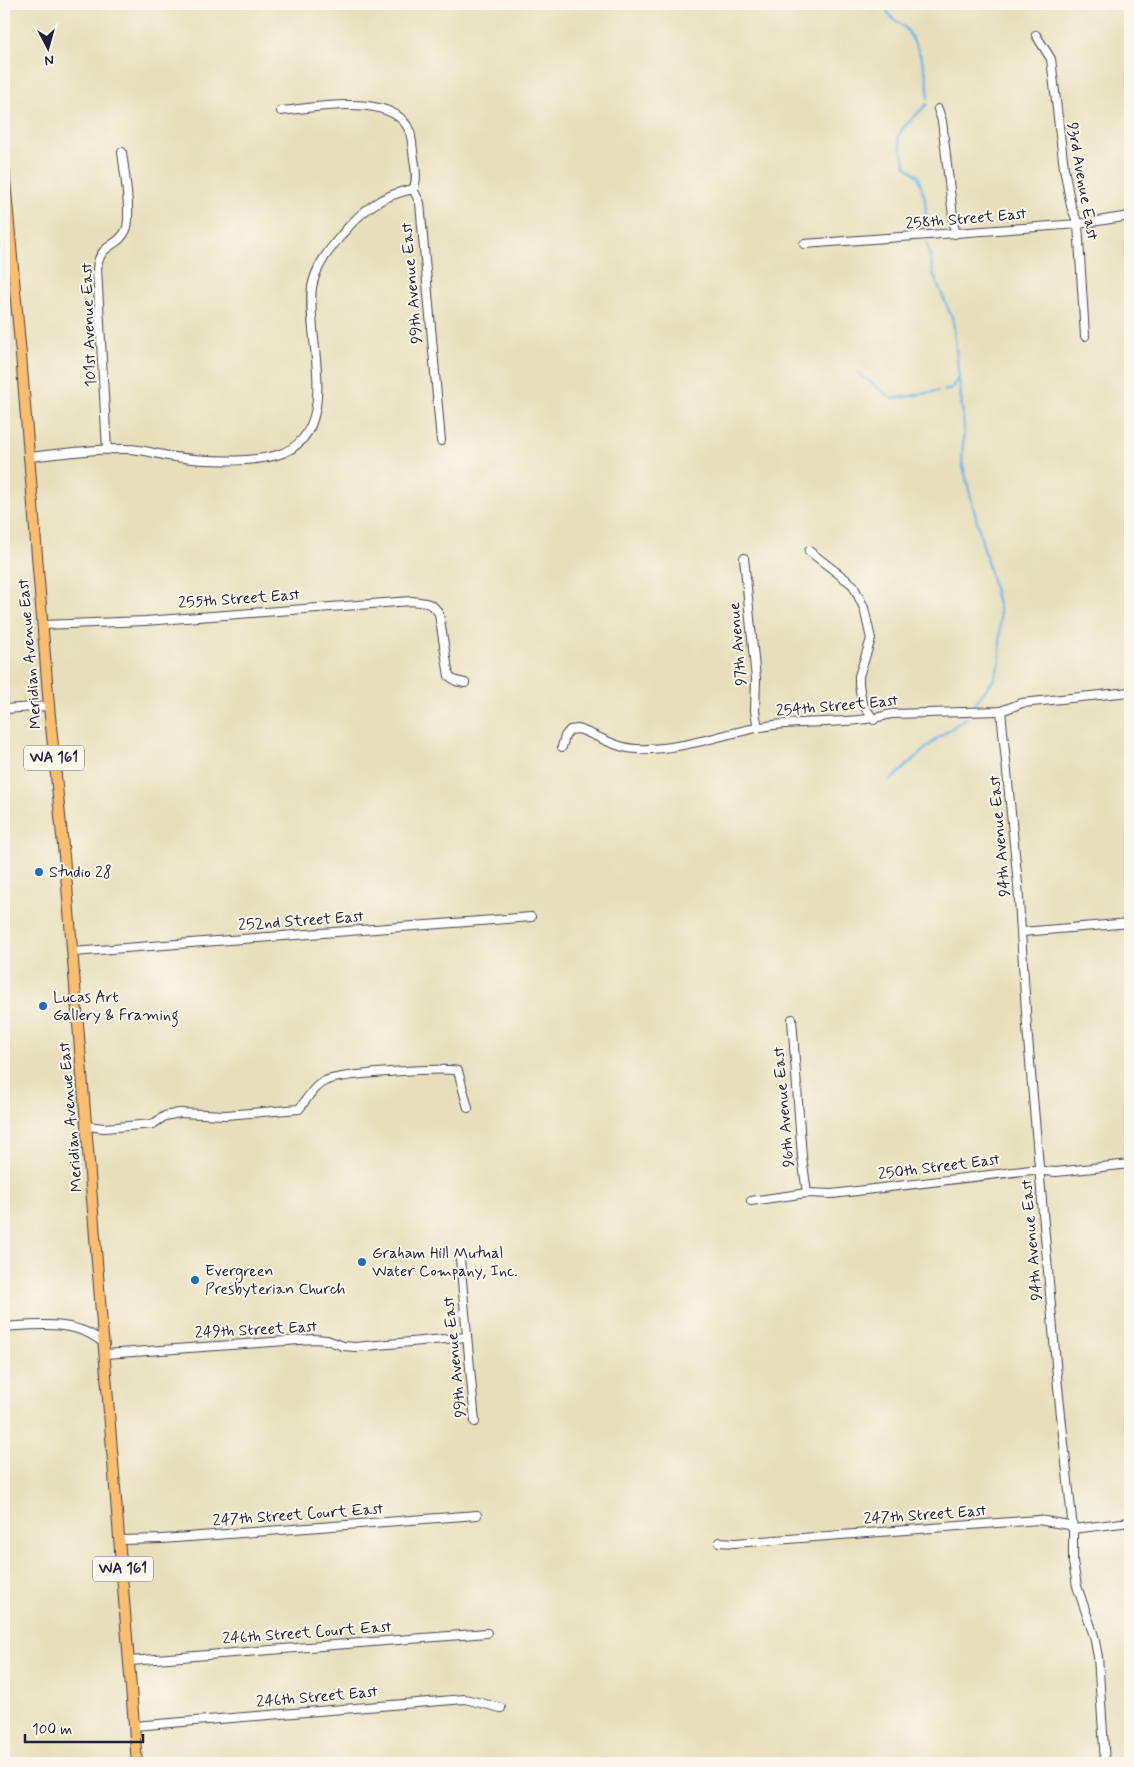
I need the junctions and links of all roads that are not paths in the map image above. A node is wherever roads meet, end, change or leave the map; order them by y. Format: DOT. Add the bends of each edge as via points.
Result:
graph roads {
  1 [pos="1036,35"];
  2 [pos="938,108"];
  3 [pos="281,111"];
  4 [pos="122,152"];
  5 [pos="4,170"];
  6 [pos="413,189"];
  7 [pos="1130,216"];
  8 [pos="1078,224"];
  9 [pos="955,234"];
  10 [pos="804,244"];
  11 [pos="1085,336"];
  12 [pos="441,441"];
  13 [pos="108,450"];
  14 [pos="28,457"];
  15 [pos="809,551"];
  16 [pos="744,558"];
  17 [pos="44,624"];
  18 [pos="465,682"];
  19 [pos="1130,692"];
  20 [pos="49,706"];
  21 [pos="4,709"];
  22 [pos="1002,711"];
  23 [pos="874,720"];
  24 [pos="758,728"];
  25 [pos="562,747"];
  26 [pos="531,917"];
  27 [pos="1130,923"];
  28 [pos="1022,932"];
  29 [pos="73,952"];
  30 [pos="792,1020"];
  31 [pos="468,1108"];
  32 [pos="87,1126"];
  33 [pos="1130,1164"];
  34 [pos="1040,1171"];
  35 [pos="806,1193"];
  36 [pos="751,1200"];
  37 [pos="460,1259"];
  38 [pos="4,1327"];
  39 [pos="467,1337"];
  40 [pos="105,1349"];
  41 [pos="475,1422"];
  42 [pos="477,1515"];
  43 [pos="1130,1522"];
  44 [pos="1073,1529"];
  45 [pos="121,1540"];
  46 [pos="719,1542"];
  47 [pos="487,1633"];
  48 [pos="130,1661"];
  49 [pos="501,1708"];
  50 [pos="134,1726"];
  51 [pos="137,1763"];
  52 [pos="1105,1763"];
  1 -- 8 [label="street, 93rd Avenue East" via="1051,59 1064,168"];
  2 -- 9 [label="street"];
  3 -- 6 [label="street, 99th Avenue East" via="363,105 386,110 407,126 410,133"];
  4 -- 13 [label="street, 101st Avenue East" via="127,230 103,250 98,263"];
  5 -- 14 [label="main road, Meridian Avenue East / WA 161"];
  6 -- 12 [label="street, 99th Avenue East" via="420,203"];
  6 -- 13 [label="street" via="388,196 366,208 336,241 316,271 311,299 316,408 311,427 302,439 278,455 243,459 203,460 128,449"];
  7 -- 8 [label="street, 258th Street East"];
  8 -- 9 [label="street, 258th Street East"];
  8 -- 11 [label="street, 93rd Avenue East"];
  9 -- 10 [label="street, 258th Street East"];
  13 -- 14 [label="street"];
  14 -- 17 [label="main road, Meridian Avenue East / WA 161"];
  15 -- 23 [label="street" via="852,585 864,608 871,639 859,684 862,703"];
  16 -- 24 [label="street, 97th Avenue"];
  17 -- 18 [label="street, 255th Street East" via="145,621 411,601 428,603 435,606 439,614 447,671 452,679"];
  17 -- 20 [label="main road, Meridian Avenue East / WA 161"];
  19 -- 22 [label="street, 254th Street East" via="1022,702"];
  20 -- 21 [label="street"];
  20 -- 29 [label="main road, Meridian Avenue East / WA 161"];
  22 -- 23 [label="street, 254th Street East" via="891,714"];
  22 -- 28 [label="street, 94th Avenue East"];
  23 -- 24 [label="street, 254th Street East"];
  24 -- 25 [label="street, 254th Street East" via="685,746 637,749 578,729 570,730"];
  26 -- 29 [label="street, 252nd Street East"];
  27 -- 28 [label="street"];
  28 -- 34 [label="street, 94th Avenue East"];
  29 -- 32 [label="main road, Meridian Avenue East / WA 161"];
  30 -- 35 [label="street, 96th Avenue East"];
  31 -- 32 [label="street" via="458,1071 434,1070 326,1080 299,1109 287,1112 179,1113 153,1124 104,1128"];
  32 -- 40 [label="main road, Meridian Avenue East / WA 161"];
  33 -- 34 [label="street, 250th Street East"];
  34 -- 35 [label="street, 250th Street East" via="832,1194"];
  34 -- 44 [label="street, 94th Avenue East"];
  35 -- 36 [label="street, 250th Street East"];
  37 -- 39 [label="street, 99th Avenue East"];
  38 -- 40 [label="street" via="72,1327 88,1332"];
  39 -- 40 [label="street, 249th Street East" via="355,1347 327,1340 292,1340"];
  39 -- 41 [label="street, 99th Avenue East"];
  40 -- 45 [label="main road, Meridian Avenue East / WA 161"];
  42 -- 45 [label="street, 247th Street Court East"];
  43 -- 44 [label="street, 247th Street East"];
  44 -- 46 [label="street, 247th Street East" via="1069,1524 1038,1520 735,1544"];
  44 -- 52 [label="street, 94th Avenue East" via="1071,1538 1077,1586 1098,1656"];
  45 -- 48 [label="main road, Meridian Avenue East / WA 161"];
  47 -- 48 [label="street, 246th Street Court East"];
  48 -- 50 [label="main road, Meridian Avenue East / WA 161"];
  49 -- 50 [label="street, 246th Street East" via="464,1699"];
  50 -- 51 [label="main road, Meridian Avenue East / WA 161"];
}
